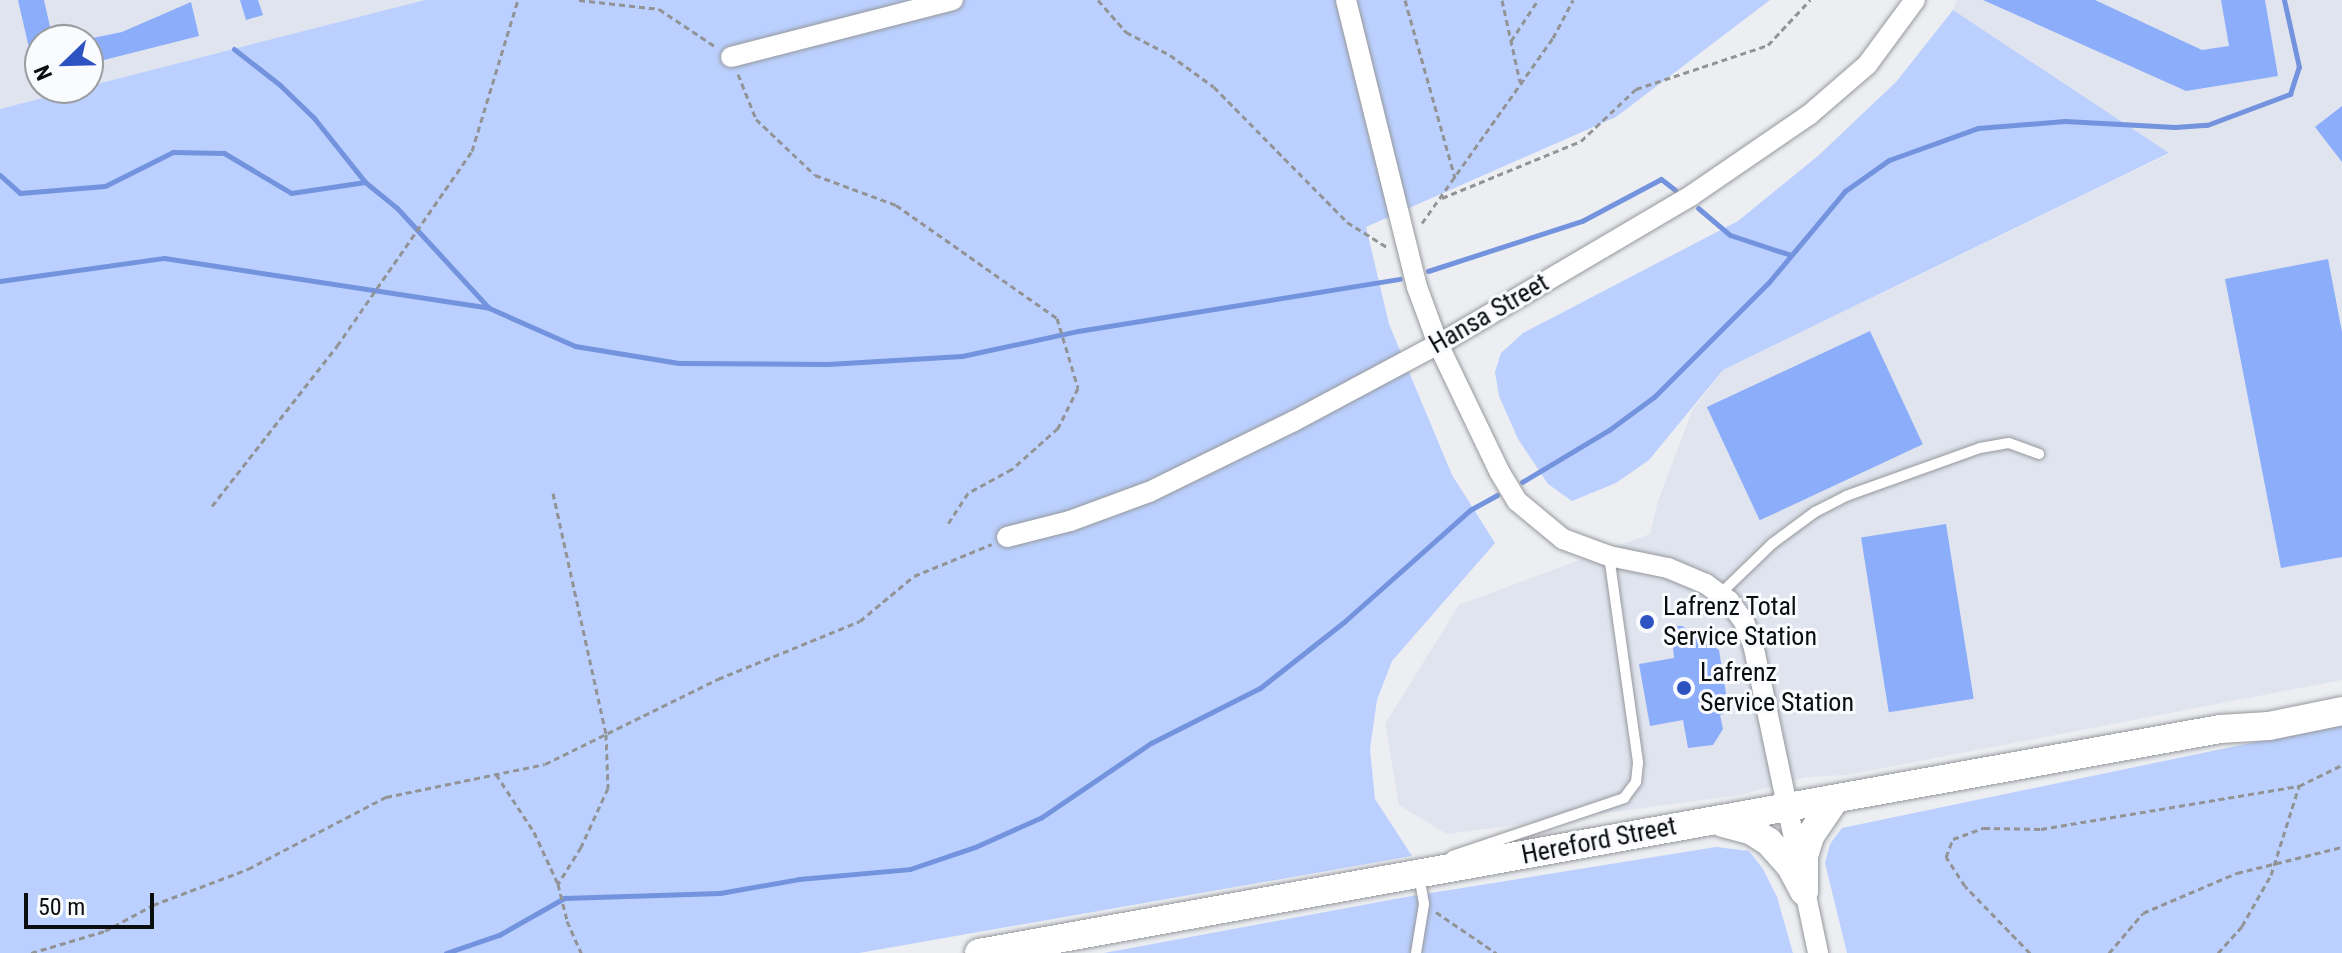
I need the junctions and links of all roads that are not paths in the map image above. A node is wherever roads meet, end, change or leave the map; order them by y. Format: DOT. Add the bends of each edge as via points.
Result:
graph roads {
  1 [pos="953,0"];
  2 [pos="1346,0"];
  3 [pos="1915,0"];
  4 [pos="731,57"];
  5 [pos="1438,344"];
  6 [pos="2039,454"];
  7 [pos="1007,537"];
  8 [pos="1609,556"];
  9 [pos="1720,594"];
  10 [pos="2342,697"];
  11 [pos="2342,711"];
  12 [pos="2220,729"];
  13 [pos="1833,802"];
  14 [pos="1789,810"];
  15 [pos="1688,824"];
  16 [pos="1419,874"];
  17 [pos="1804,891"];
  18 [pos="991,952"];
  19 [pos="1416,953"];
  20 [pos="1818,953"];
  1 -- 4 [label="street"];
  2 -- 5 [label="street" via="1410,261"];
  3 -- 5 [label="street, Hansa Street" via="1867,65 1809,115 1692,195"];
  5 -- 7 [label="street, Hansa Street" via="1149,492"];
  5 -- 8 [label="street" via="1517,501 1563,539"];
  6 -- 9 [label="lane" via="2009,443 1980,448 1846,496 1773,543"];
  8 -- 9 [label="street" via="1668,568"];
  8 -- 16 [label="lane" via="1638,762 1636,782 1624,798 1475,846"];
  9 -- 14 [label="street" via="1744,622 1753,644"];
  10 -- 12 [label="main road, Hereford Street" via="2267,711"];
  11 -- 12 [label="main road, Hereford Street" via="2269,726"];
  12 -- 13 [label="main road, Hereford Street"];
  13 -- 14 [label="main road, Hereford Street"];
  13 -- 17 [label="main road" via="1810,836"];
  14 -- 15 [label="main road, Hereford Street"];
  14 -- 17 [label="street"];
  15 -- 16 [label="main road, Hereford Street"];
  15 -- 17 [label="main road" via="1730,823 1750,830 1790,865"];
  16 -- 18 [label="main road, Hereford Street"];
  16 -- 19 [label="lane" via="1424,904"];
  17 -- 20 [label="street"];
}
